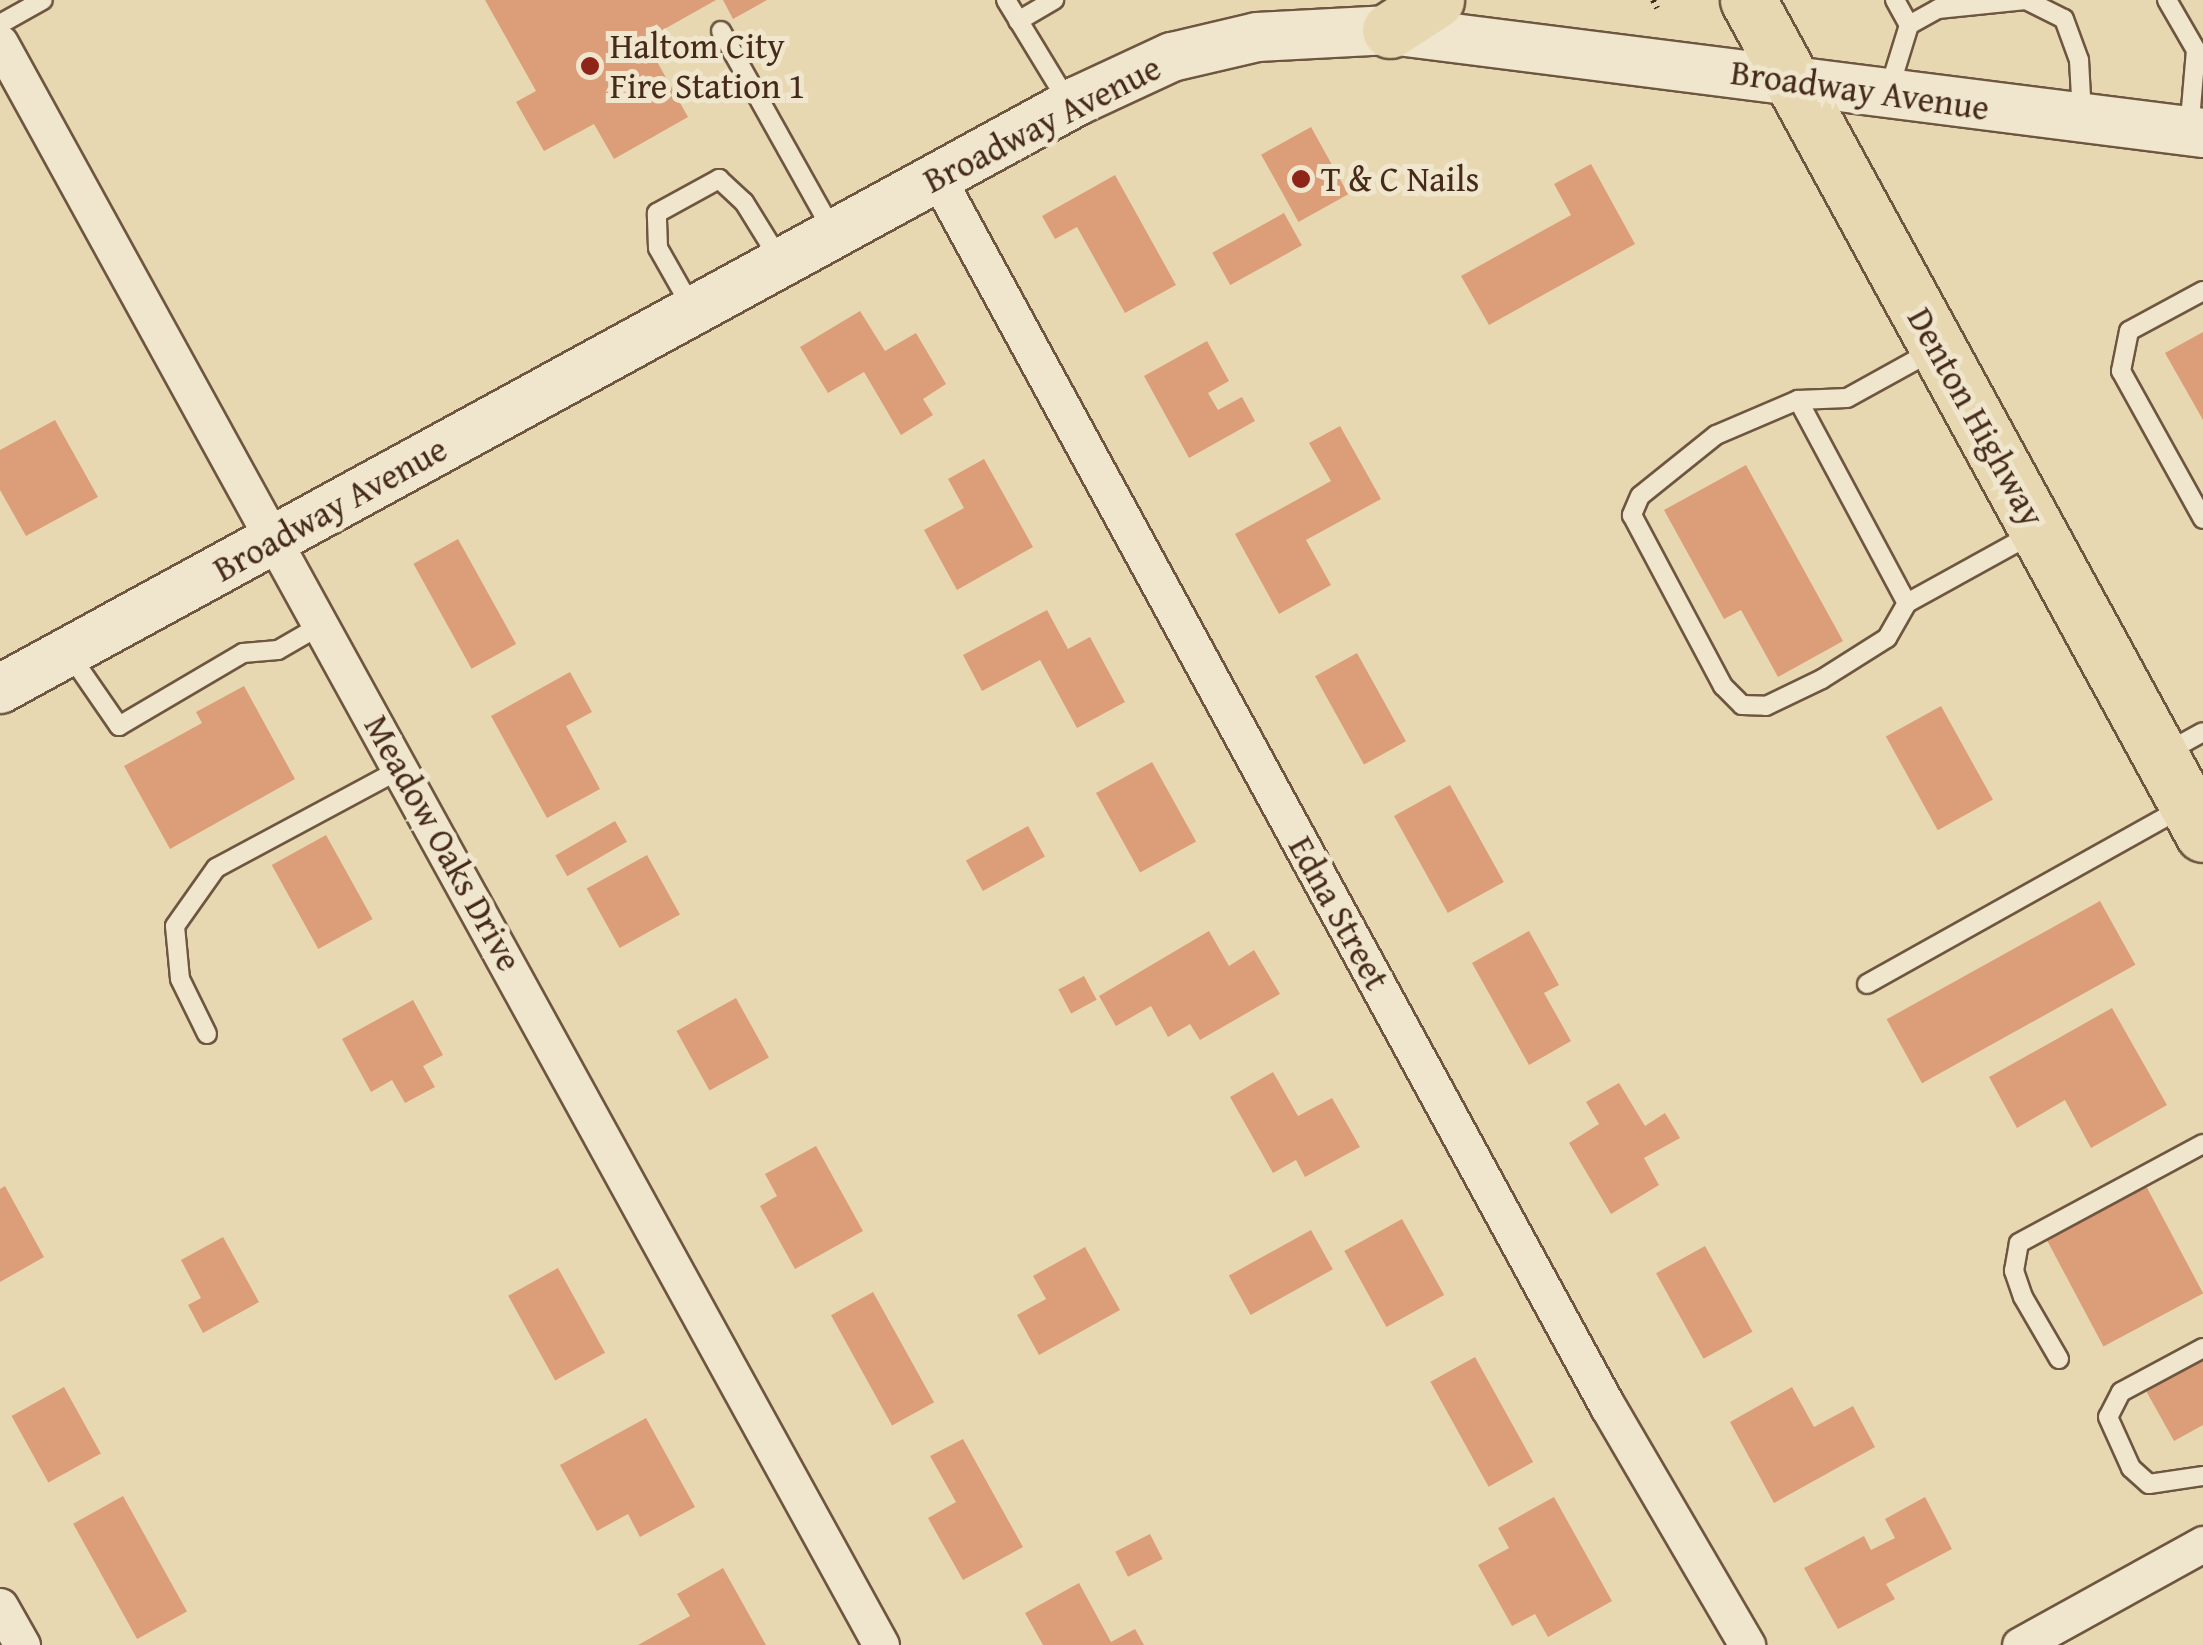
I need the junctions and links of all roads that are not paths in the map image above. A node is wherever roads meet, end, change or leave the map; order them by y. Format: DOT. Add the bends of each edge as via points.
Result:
graph roads {
  1 [pos="44,0"];
  2 [pos="1006,0"];
  3 [pos="1054,0"];
  4 [pos="1436,0"];
  5 [pos="1748,0"];
  6 [pos="1895,0"];
  7 [pos="2167,0"];
  8 [pos="1018,20"];
  9 [pos="0,24"];
  10 [pos="1909,25"];
  11 [pos="1390,30"];
  12 [pos="720,31"];
  13 [pos="0,43"];
  14 [pos="2199,50"];
  15 [pos="1793,82"];
  16 [pos="1888,94"];
  17 [pos="1070,104"];
  18 [pos="2082,120"];
  19 [pos="2196,132"];
  20 [pos="937,176"];
  21 [pos="834,233"];
  22 [pos="782,262"];
  23 [pos="2203,291"];
  24 [pos="693,310"];
  25 [pos="1938,348"];
  26 [pos="1798,400"];
  27 [pos="2203,519"];
  28 [pos="2038,530"];
  29 [pos="276,538"];
  30 [pos="1907,603"];
  31 [pos="323,624"];
  32 [pos="68,652"];
  33 [pos="0,689"];
  34 [pos="2182,743"];
  35 [pos="402,768"];
  36 [pos="2195,819"];
  37 [pos="1868,984"];
  38 [pos="207,1034"];
  39 [pos="2203,1144"];
  40 [pos="2203,1348"];
  41 [pos="2060,1359"];
  42 [pos="2201,1473"];
  43 [pos="2203,1544"];
  44 [pos="0,1606"];
  45 [pos="22,1645"];
  46 [pos="881,1645"];
  47 [pos="1747,1645"];
  48 [pos="2020,1645"];
  1 -- 9 [label="lane"];
  2 -- 8 [label="lane"];
  3 -- 8 [label="lane"];
  4 -- 11 [label="main road"];
  5 -- 15 [label="main road, Denton Highway"];
  6 -- 10 [label="lane"];
  7 -- 14 [label="lane"];
  8 -- 17 [label="lane"];
  10 -- 16 [label="lane"];
  10 -- 18 [label="lane" via="1938,9 2026,0 2064,19 2079,60"];
  11 -- 15 [label="main road, Broadway Avenue"];
  11 -- 17 [label="main road, Broadway Avenue" via="1218,46 1172,57"];
  12 -- 21 [label="lane"];
  13 -- 29 [label="street, Meadow Oaks Drive"];
  14 -- 19 [label="lane"];
  15 -- 16 [label="main road, Broadway Avenue"];
  15 -- 25 [label="main road, Denton Highway"];
  16 -- 18 [label="main road, Broadway Avenue"];
  17 -- 20 [label="main road, Broadway Avenue"];
  18 -- 19 [label="main road, Broadway Avenue"];
  20 -- 21 [label="main road, Broadway Avenue"];
  20 -- 47 [label="street, Edna Street" via="1608,1407"];
  21 -- 22 [label="main road, Broadway Avenue"];
  22 -- 24 [label="main road, Broadway Avenue"];
  22 -- 24 [label="lane" via="744,202 718,179 657,213 658,248"];
  23 -- 27 [label="lane" via="2129,332 2121,371"];
  24 -- 29 [label="main road, Broadway Avenue"];
  25 -- 26 [label="lane" via="1847,398"];
  25 -- 28 [label="main road, Denton Highway"];
  26 -- 30 [label="lane"];
  26 -- 30 [label="lane" via="1716,435 1653,480 1632,515 1723,686 1742,705 1766,706 1887,638"];
  28 -- 30 [label="lane"];
  28 -- 34 [label="main road, Denton Highway"];
  29 -- 31 [label="street, Meadow Oaks Drive"];
  29 -- 32 [label="main road, Broadway Avenue"];
  31 -- 32 [label="lane" via="278,650 244,653 119,726"];
  31 -- 35 [label="street, Meadow Oaks Drive"];
  32 -- 33 [label="main road, Broadway Avenue"];
  34 -- 36 [label="main road, Denton Highway"];
  35 -- 38 [label="lane" via="216,868 175,926 180,979"];
  35 -- 46 [label="street, Meadow Oaks Drive"];
  36 -- 37 [label="lane"];
  39 -- 41 [label="lane" via="2019,1243 2014,1271 2023,1298"];
  40 -- 42 [label="lane" via="2121,1392 2108,1418 2131,1468 2149,1484"];
  43 -- 48 [label="street"];
  44 -- 45 [label="street"];
}
